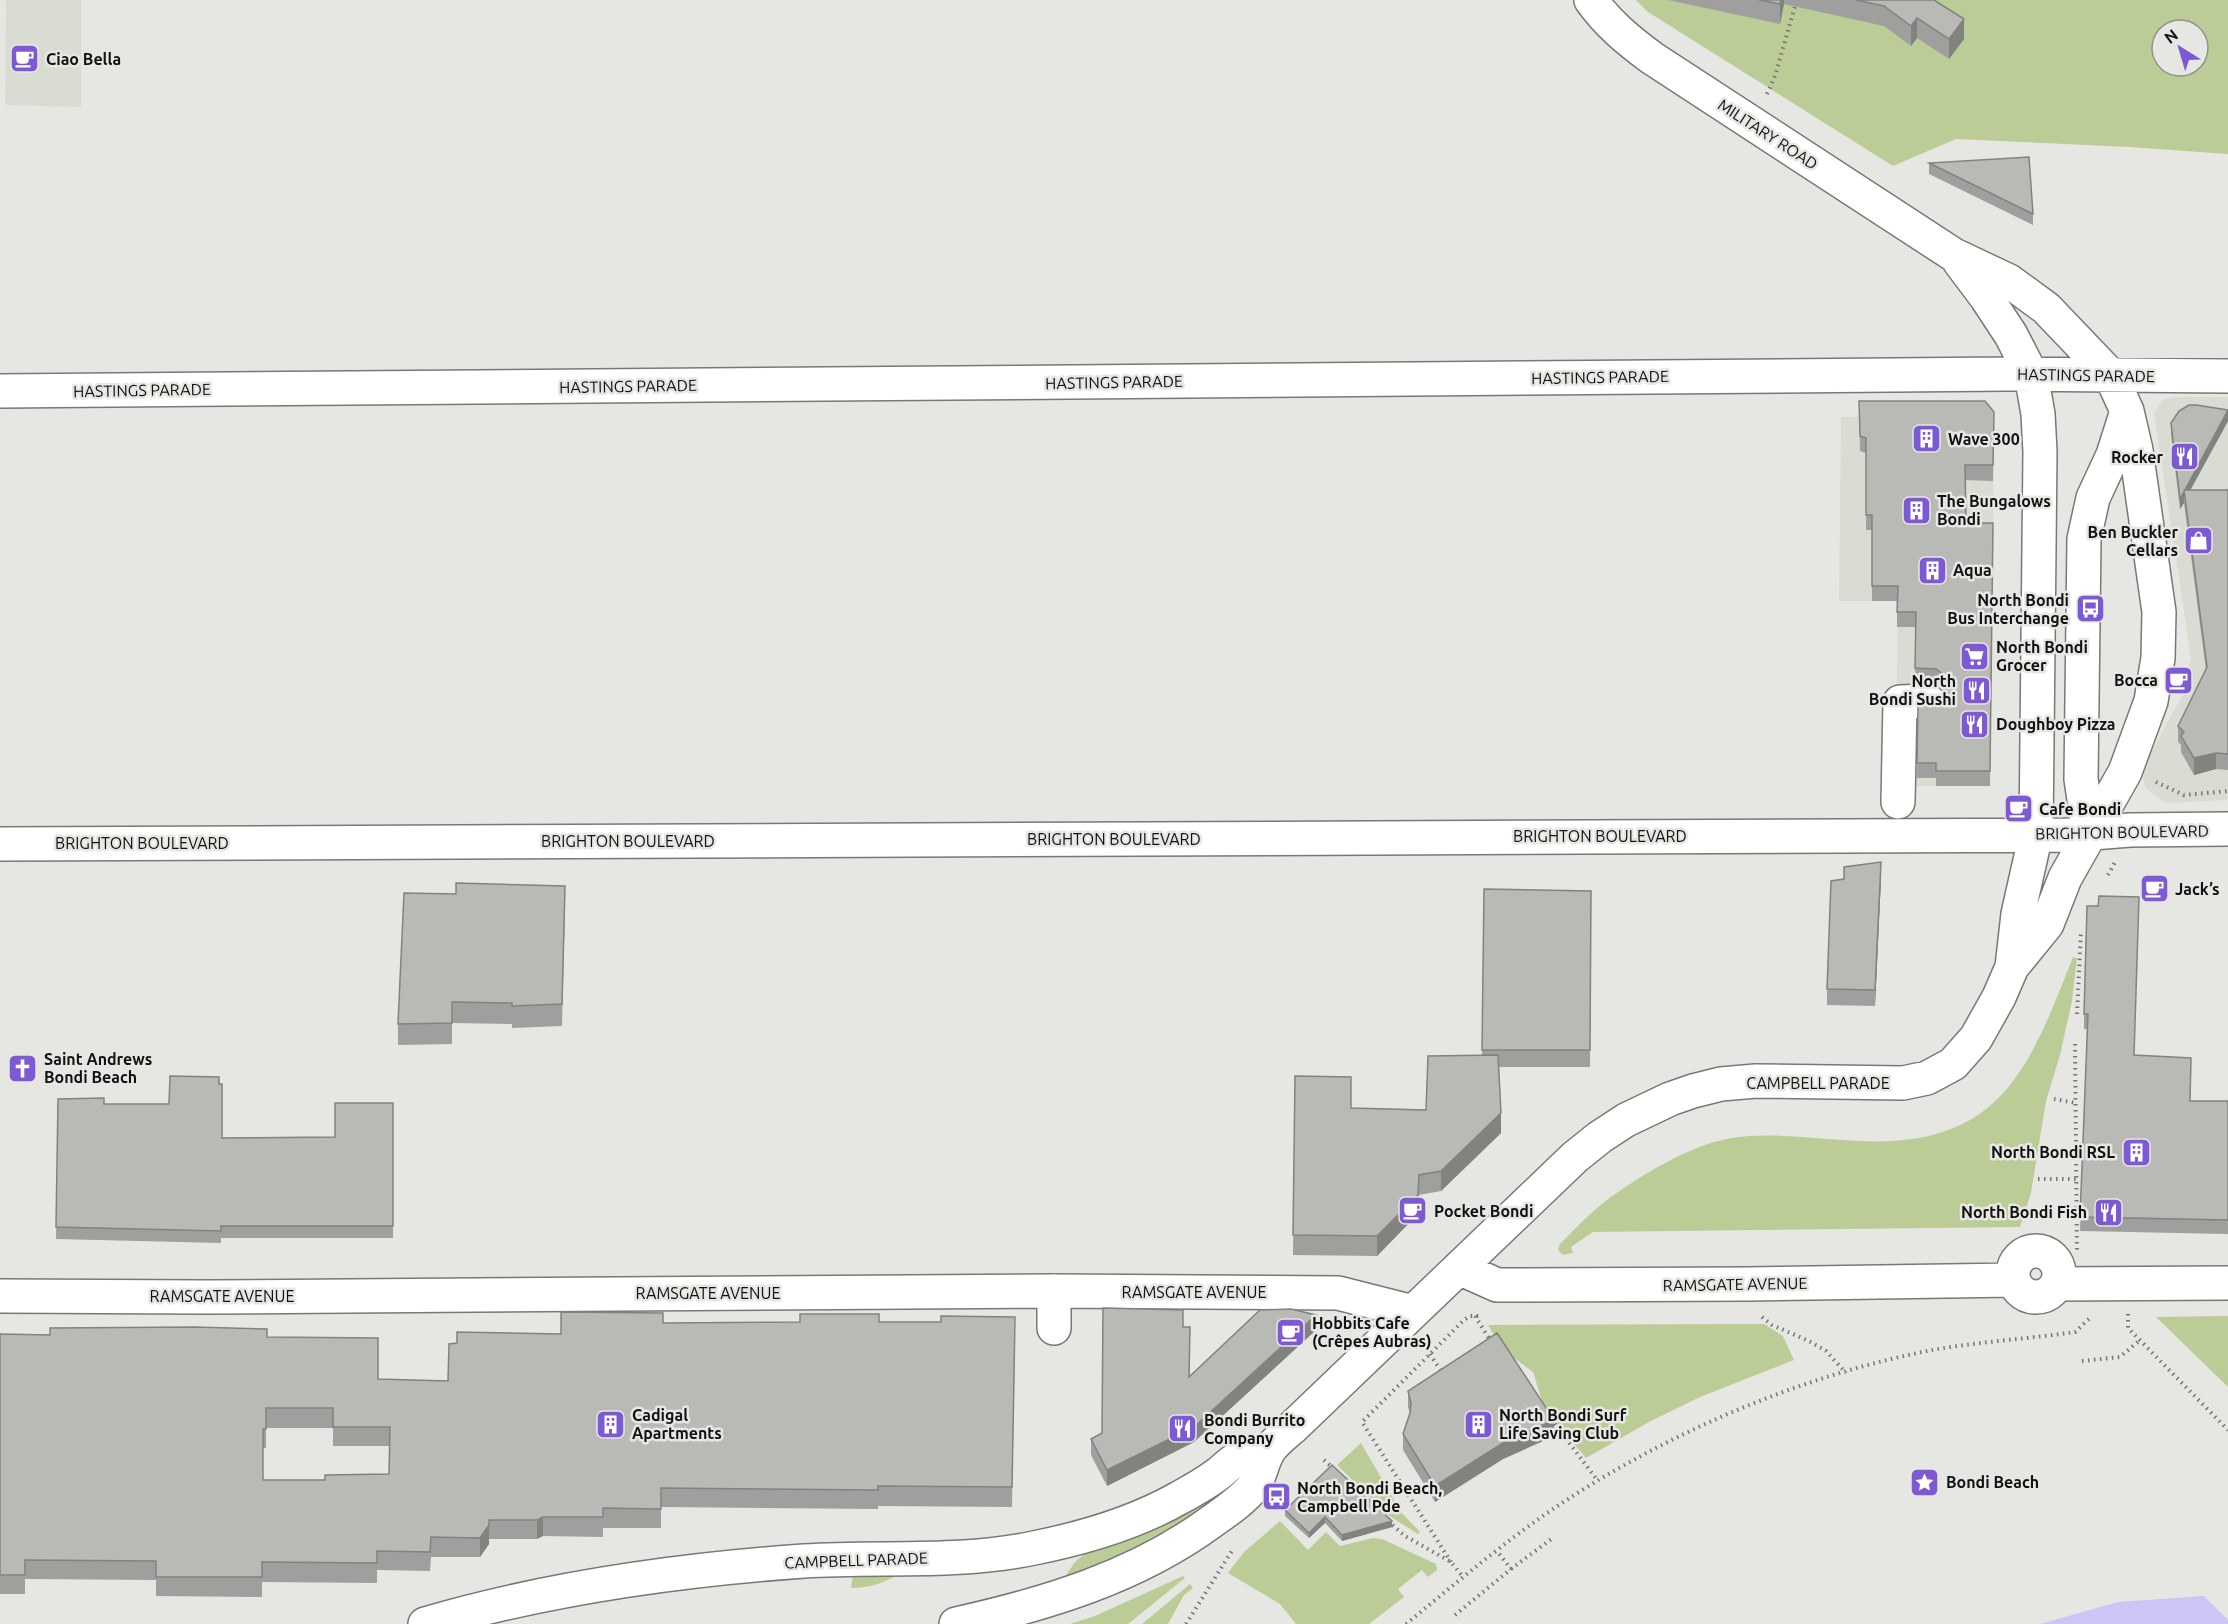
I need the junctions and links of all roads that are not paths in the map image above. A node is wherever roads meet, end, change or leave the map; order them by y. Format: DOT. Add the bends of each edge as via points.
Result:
graph roads {
  1 [pos="1591,0"];
  2 [pos="1954,255"];
  3 [pos="2031,374"];
  4 [pos="2111,376"];
  5 [pos="2228,376"];
  6 [pos="0,392"];
  7 [pos="2127,411"];
  8 [pos="1928,701"];
  9 [pos="2081,779"];
  10 [pos="1898,802"];
  11 [pos="2228,830"];
  12 [pos="2089,833"];
  13 [pos="2036,834"];
  14 [pos="0,844"];
  15 [pos="2012,967"];
  16 [pos="1459,1268"];
  17 [pos="2228,1283"];
  18 [pos="1054,1291"];
  19 [pos="0,1296"];
  20 [pos="1413,1312"];
  21 [pos="1054,1328"];
  22 [pos="1270,1449"];
  23 [pos="425,1624"];
  24 [pos="956,1624"];
  1 -- 2 [label="street, MILITARY ROAD" via="1623,36 1652,58"];
  2 -- 3 [label="street, CAMPBELL PARADE" via="2011,335"];
  2 -- 4 [label="street, CAMPBELL PARADE" via="2009,281 2046,308"];
  3 -- 4 [label="street, HASTINGS PARADE"];
  3 -- 6 [label="street, HASTINGS PARADE"];
  3 -- 13 [label="street, CAMPBELL PARADE" via="2040,452"];
  4 -- 5 [label="street, HASTINGS PARADE"];
  4 -- 7 [label="street, CAMPBELL PARADE"];
  7 -- 9 [label="street" via="2114,455 2093,498 2085,539"];
  7 -- 12 [label="street, CAMPBELL PARADE" via="2154,566 2158,658 2151,701 2139,739 2125,772"];
  8 -- 10 [label="street" via="1900,702"];
  9 -- 12 [label="street"];
  9 -- 13 [label="street"];
  11 -- 12 [label="street, BRIGHTON BOULEVARD"];
  12 -- 13 [label="street, BRIGHTON BOULEVARD"];
  12 -- 15 [label="street, CAMPBELL PARADE" via="2047,924"];
  13 -- 14 [label="street, BRIGHTON BOULEVARD"];
  13 -- 15 [label="street, CAMPBELL PARADE" via="2018,914"];
  15 -- 16 [label="street, CAMPBELL PARADE" via="1976,1038 1942,1071 1903,1083 1756,1080 1721,1084 1670,1099 1626,1120 1583,1150"];
  16 -- 17 [label="street, RAMSGATE AVENUE" via="1497,1285 2014,1280 2018,1260 2028,1252 2041,1251 2057,1264 2057,1284"];
  16 -- 20 [label="street, CAMPBELL PARADE"];
  18 -- 19 [label="street, RAMSGATE AVENUE"];
  18 -- 20 [label="street, RAMSGATE AVENUE" via="1338,1293"];
  18 -- 21 [label="street"];
  20 -- 22 [label="street, CAMPBELL PARADE"];
  22 -- 23 [label="street, CAMPBELL PARADE" via="1234,1461 1178,1499 1134,1519 1088,1536 1033,1549 977,1556 805,1561 682,1572 568,1590"];
  22 -- 24 [label="street, CAMPBELL PARADE" via="1253,1487 1225,1512 1156,1558 1101,1582 1008,1613"];
}
